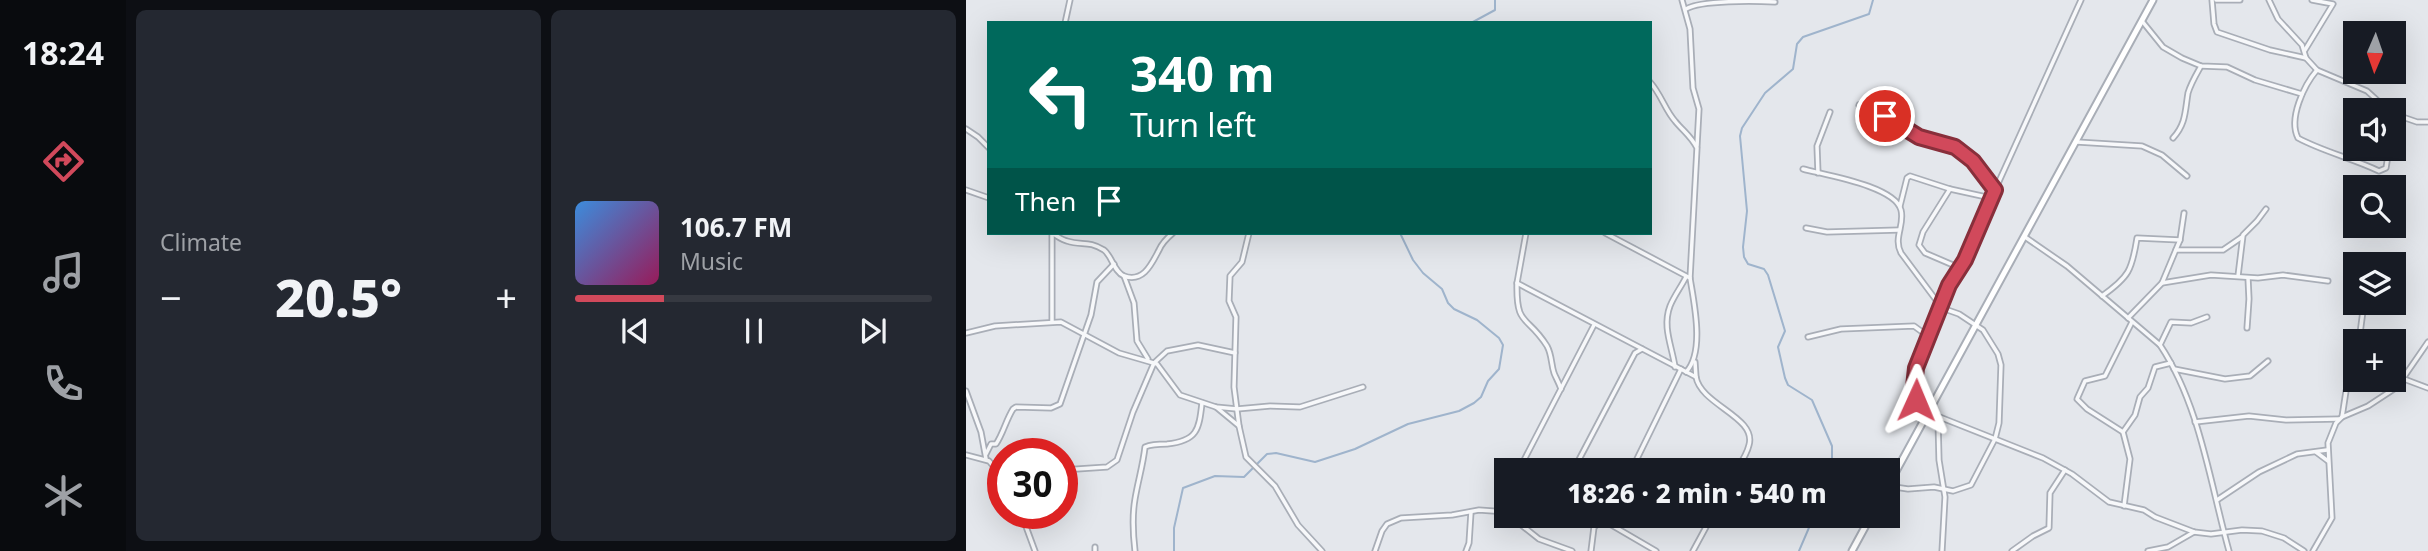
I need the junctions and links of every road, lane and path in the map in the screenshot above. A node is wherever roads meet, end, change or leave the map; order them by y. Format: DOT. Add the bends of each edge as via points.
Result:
graph roads {
  1 [pos="1070,0"];
  2 [pos="1682,0"];
  3 [pos="2081,0"];
  4 [pos="2153,0"];
  5 [pos="2214,0"];
  6 [pos="2240,0"];
  7 [pos="2269,0"];
  8 [pos="2312,0"];
  9 [pos="1775,2"];
  10 [pos="2335,2"];
  11 [pos="1686,9"];
  12 [pos="1065,21"];
  13 [pos="2141,21"];
  14 [pos="2305,51"];
  15 [pos="2306,58"];
  16 [pos="2201,66"];
  17 [pos="2317,70"];
  18 [pos="1652,84"];
  19 [pos="2302,94"];
  20 [pos="2375,98"];
  21 [pos="1859,105"];
  22 [pos="1830,112"];
  23 [pos="2406,118"];
  24 [pos="2428,122"];
  25 [pos="966,129"];
  26 [pos="2173,138"];
  27 [pos="2077,142"];
  28 [pos="987,146"];
  29 [pos="1697,148"];
  30 [pos="2343,156"];
  31 [pos="2357,161"];
  32 [pos="2387,161"];
  33 [pos="1803,169"];
  34 [pos="1818,173"];
  35 [pos="2187,176"];
  36 [pos="1950,189"];
  37 [pos="966,190"];
  38 [pos="1995,190"];
  39 [pos="987,197"];
  40 [pos="1991,198"];
  41 [pos="1900,206"];
  42 [pos="2266,209"];
  43 [pos="2184,214"];
  44 [pos="1806,228"];
  45 [pos="1899,230"];
  46 [pos="1053,235"];
  47 [pos="1056,235"];
  48 [pos="1171,235"];
  49 [pos="1248,235"];
  50 [pos="1526,235"];
  51 [pos="1609,235"];
  52 [pos="2025,237"];
  53 [pos="2242,237"];
  54 [pos="2180,240"];
  55 [pos="2176,250"];
  56 [pos="1114,264"];
  57 [pos="1960,268"];
  58 [pos="1124,276"];
  59 [pos="2238,276"];
  60 [pos="1688,277"];
  61 [pos="2248,278"];
  62 [pos="2328,281"];
  63 [pos="1517,283"];
  64 [pos="2162,283"];
  65 [pos="2102,296"];
  66 [pos="1942,308"];
  67 [pos="2207,317"];
  68 [pos="2128,318"];
  69 [pos="1052,321"];
  70 [pos="2132,322"];
  71 [pos="1594,325"];
  72 [pos="1975,325"];
  73 [pos="2247,328"];
  74 [pos="966,333"];
  75 [pos="1085,333"];
  76 [pos="1808,337"];
  77 [pos="1929,337"];
  78 [pos="2428,342"];
  79 [pos="1632,345"];
  80 [pos="2160,345"];
  81 [pos="1642,349"];
  82 [pos="1235,352"];
  83 [pos="1635,353"];
  84 [pos="1149,360"];
  85 [pos="1695,361"];
  86 [pos="2268,361"];
  87 [pos="1154,363"];
  88 [pos="2171,363"];
  89 [pos="1675,367"];
  90 [pos="2175,369"];
  91 [pos="1684,371"];
  92 [pos="2406,376"];
  93 [pos="1696,377"];
  94 [pos="2406,380"];
  95 [pos="1363,387"];
  96 [pos="2428,388"];
  97 [pos="1561,389"];
  98 [pos="966,391"];
  99 [pos="2346,392"];
  100 [pos="2390,392"];
  101 [pos="1202,403"];
  102 [pos="1216,407"];
  103 [pos="1237,409"];
  104 [pos="1928,411"];
  105 [pos="1937,416"];
  106 [pos="2341,418"];
  107 [pos="2195,422"];
  108 [pos="1239,426"];
  109 [pos="2123,432"];
  110 [pos="1995,439"];
  111 [pos="2327,450"];
  112 [pos="2316,453"];
  113 [pos="966,455"];
  114 [pos="986,457"];
  115 [pos="1526,458"];
  116 [pos="1580,458"];
  117 [pos="1638,458"];
  118 [pos="1744,458"];
  119 [pos="2328,461"];
  120 [pos="1900,464"];
  121 [pos="1078,469"];
  122 [pos="2066,470"];
  123 [pos="1900,488"];
  124 [pos="1944,488"];
  125 [pos="2217,500"];
  126 [pos="2124,506"];
  127 [pos="1494,511"];
  128 [pos="1471,512"];
  129 [pos="1525,528"];
  130 [pos="1594,528"];
  131 [pos="1616,528"];
  132 [pos="1705,528"];
  133 [pos="1864,528"];
  134 [pos="1027,529"];
  135 [pos="2224,531"];
  136 [pos="2194,532"];
  137 [pos="1647,548"];
  138 [pos="1035,551"];
  139 [pos="1135,551"];
  140 [pos="1322,551"];
  141 [pos="1375,551"];
  142 [pos="1466,551"];
  143 [pos="1572,551"];
  144 [pos="1591,551"];
  145 [pos="1656,551"];
  146 [pos="1693,551"];
  147 [pos="1852,551"];
  148 [pos="1942,551"];
  149 [pos="2012,551"];
  150 [pos="2148,551"];
  151 [pos="2229,551"];
  152 [pos="2304,551"];
  153 [pos="2313,551"];
  1 -- 12 [label="street"];
  2 -- 11 [label="street"];
  3 -- 38 [label="street"];
  4 -- 13 [label="main road"];
  5 -- 6 [label="street"];
  5 -- 15 [label="street" via="2217,32"];
  7 -- 14 [label="street" via="2278,19"];
  8 -- 10 [label="street"];
  9 -- 11 [label="street" via="1721,1"];
  10 -- 14 [label="street"];
  11 -- 29 [label="street" via="1699,109"];
  13 -- 16 [label="street" via="2163,47"];
  13 -- 27 [label="main road"];
  14 -- 15 [label="street"];
  15 -- 17 [label="street"];
  16 -- 19 [label="street" via="2228,67"];
  16 -- 26 [label="street" via="2189,92 2185,120"];
  17 -- 19 [label="street"];
  17 -- 20 [label="street"];
  18 -- 29 [label="street"];
  19 -- 30 [label="street" via="2296,135"];
  21 -- 38 [label="street" via="1919,137 1955,147 1973,161"];
  22 -- 34 [label="street" via="1817,146"];
  23 -- 24 [label="street"];
  25 -- 28 [label="street"];
  27 -- 35 [label="street" via="2142,146 2162,155"];
  27 -- 52 [label="main road"];
  29 -- 60 [label="street"];
  31 -- 32 [label="street" via="2379,171 2386,169"];
  33 -- 34 [label="street"];
  34 -- 41 [label="street" via="1863,184 1889,195"];
  36 -- 40 [label="street"];
  36 -- 41 [label="street" via="1909,176"];
  36 -- 57 [label="street" via="1919,245 1925,253"];
  37 -- 39 [label="street"];
  38 -- 40 [label="street"];
  40 -- 57 [label="street"];
  41 -- 45 [label="street"];
  42 -- 53 [label="street"];
  43 -- 54 [label="street"];
  44 -- 45 [label="street" via="1827,232"];
  45 -- 66 [label="street" via="1901,253"];
  46 -- 69 [label="street"];
  47 -- 56 [label="street" via="1097,246"];
  48 -- 58 [label="street" via="1145,273"];
  49 -- 82 [label="street" via="1241,264 1230,276"];
  50 -- 63 [label="street"];
  51 -- 60 [label="street"];
  52 -- 65 [label="street"];
  52 -- 72 [label="main road"];
  53 -- 55 [label="street" via="2223,250"];
  53 -- 59 [label="street"];
  54 -- 55 [label="street"];
  54 -- 65 [label="street" via="2137,238 2128,274"];
  55 -- 64 [label="street"];
  56 -- 58 [label="street"];
  56 -- 75 [label="street" via="1097,282"];
  57 -- 66 [label="street"];
  58 -- 84 [label="street" via="1133,303 1137,341"];
  59 -- 61 [label="street"];
  59 -- 64 [label="street"];
  60 -- 85 [label="street"];
  60 -- 89 [label="street" via="1667,314"];
  61 -- 62 [label="street" via="2283,275"];
  61 -- 73 [label="street"];
  63 -- 71 [label="street"];
  63 -- 97 [label="street" via="1520,315 1546,344"];
  64 -- 68 [label="street"];
  65 -- 68 [label="street"];
  66 -- 72 [label="street"];
  66 -- 77 [label="street"];
  67 -- 80 [label="street" via="2191,323 2173,321"];
  68 -- 70 [label="street"];
  69 -- 74 [label="street"];
  69 -- 75 [label="street"];
  70 -- 80 [label="street"];
  70 -- 109 [label="street" via="2105,376 2085,381 2077,399"];
  71 -- 79 [label="street"];
  71 -- 97 [label="street"];
  72 -- 104 [label="main road"];
  72 -- 110 [label="street" via="1991,341 2001,365 2001,414"];
  75 -- 84 [label="street" via="1119,353"];
  75 -- 114 [label="street" via="1060,404 1013,409"];
  76 -- 77 [label="street" via="1841,329 1914,326"];
  77 -- 104 [label="street" via="1916,368 1914,387 1916,400"];
  78 -- 92 [label="street"];
  79 -- 81 [label="street"];
  79 -- 83 [label="street"];
  80 -- 88 [label="street"];
  81 -- 83 [label="street"];
  81 -- 89 [label="street"];
  82 -- 87 [label="street" via="1198,345 1171,349"];
  82 -- 103 [label="street"];
  83 -- 116 [label="street"];
  84 -- 87 [label="street"];
  85 -- 91 [label="street"];
  85 -- 93 [label="street"];
  86 -- 90 [label="street" via="2250,376 2225,379"];
  87 -- 101 [label="street" via="1180,395"];
  87 -- 121 [label="street" via="1118,460 1107,467"];
  88 -- 90 [label="street"];
  88 -- 109 [label="street" via="2155,367"];
  89 -- 91 [label="street"];
  90 -- 107 [label="street"];
  91 -- 93 [label="street"];
  91 -- 117 [label="street"];
  93 -- 118 [label="street" via="1700,389 1748,431 1749,447"];
  94 -- 96 [label="street"];
  95 -- 103 [label="street" via="1300,407"];
  97 -- 115 [label="street"];
  98 -- 114 [label="street"];
  99 -- 106 [label="street"];
  100 -- 106 [label="street"];
  101 -- 102 [label="street"];
  101 -- 139 [label="street" via="1199,427 1190,438 1145,447 1134,502"];
  102 -- 103 [label="street"];
  102 -- 108 [label="street"];
  103 -- 108 [label="street"];
  104 -- 105 [label="street"];
  104 -- 120 [label="main road"];
  105 -- 110 [label="street"];
  105 -- 124 [label="street"];
  106 -- 107 [label="street" via="2249,416"];
  106 -- 111 [label="street"];
  107 -- 125 [label="street"];
  108 -- 140 [label="street" via="1248,460 1275,486 1298,524"];
  109 -- 126 [label="street" via="2130,459"];
  110 -- 122 [label="street"];
  110 -- 124 [label="street" via="1971,485 1959,491"];
  111 -- 112 [label="street"];
  111 -- 119 [label="street"];
  112 -- 119 [label="street"];
  112 -- 125 [label="street" via="2297,454 2259,472"];
  113 -- 114 [label="street"];
  119 -- 153 [label="street" via="2332,518"];
  122 -- 126 [label="street" via="2105,500"];
  122 -- 149 [label="street" via="2050,493 2049,528"];
  123 -- 124 [label="street"];
  124 -- 148 [label="street"];
  125 -- 135 [label="street"];
  126 -- 136 [label="street"];
  127 -- 128 [label="street"];
  128 -- 141 [label="street" via="1394,521 1382,531"];
  128 -- 142 [label="street"];
  129 -- 143 [label="street" via="1539,539"];
  130 -- 144 [label="street"];
  131 -- 137 [label="street"];
  132 -- 146 [label="street"];
  133 -- 147 [label="main road"];
  134 -- 138 [label="street"];
  135 -- 136 [label="street"];
  135 -- 151 [label="street"];
  135 -- 152 [label="street" via="2262,531"];
  136 -- 150 [label="street" via="2168,547"];
  137 -- 145 [label="street"];
}
